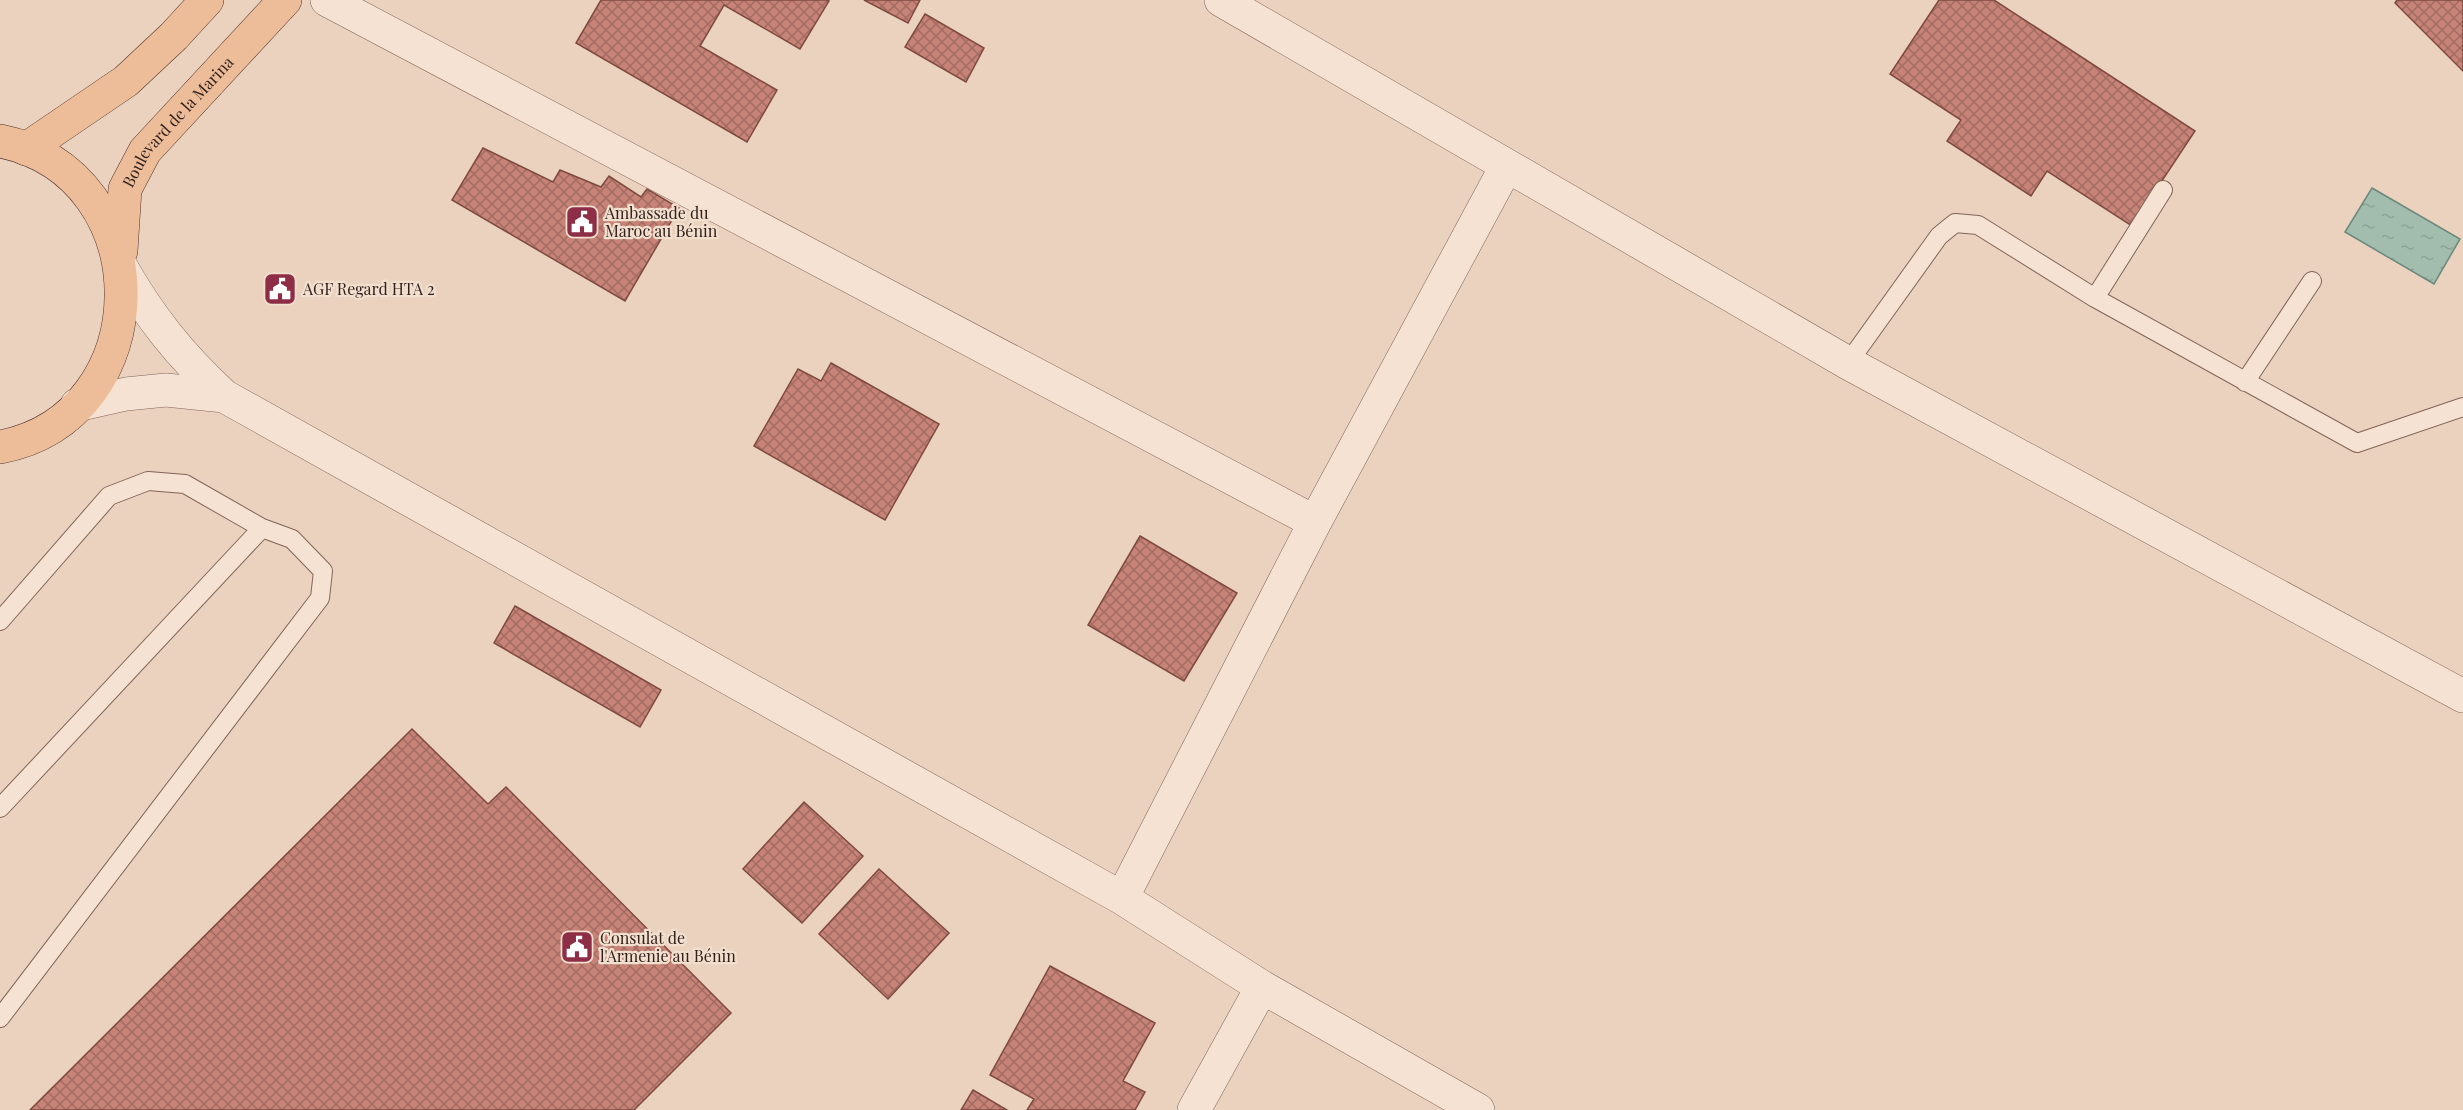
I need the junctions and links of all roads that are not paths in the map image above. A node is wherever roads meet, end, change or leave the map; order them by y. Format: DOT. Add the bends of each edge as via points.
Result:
graph roads {
  1 [pos="207,0"];
  2 [pos="285,0"];
  3 [pos="327,0"];
  4 [pos="1221,0"];
  5 [pos="13,145"];
  6 [pos="1506,167"];
  7 [pos="2163,190"];
  8 [pos="120,265"];
  9 [pos="2312,280"];
  10 [pos="2095,298"];
  11 [pos="1848,363"];
  12 [pos="2245,381"];
  13 [pos="224,396"];
  14 [pos="77,405"];
  15 [pos="2463,407"];
  16 [pos="0,447"];
  17 [pos="1315,522"];
  18 [pos="262,528"];
  19 [pos="0,621"];
  20 [pos="2463,696"];
  21 [pos="0,808"];
  22 [pos="1122,898"];
  23 [pos="1262,987"];
  24 [pos="0,1018"];
  25 [pos="1194,1110"];
  26 [pos="1478,1110"];
  1 -- 5 [label="main road" via="126,81"];
  2 -- 8 [label="main road, Boulevard de la Marina" via="145,152 125,189"];
  3 -- 17 [label="street"];
  4 -- 6 [label="street"];
  5 -- 8 [label="main road" via="49,161 88,195 106,224"];
  6 -- 11 [label="street"];
  6 -- 17 [label="street"];
  7 -- 10 [label="lane"];
  8 -- 13 [label="street" via="165,335 185,360"];
  8 -- 14 [label="main road" via="121,316 116,340 93,386"];
  9 -- 12 [label="lane"];
  10 -- 11 [label="lane" via="1978,225 1955,223 1939,236"];
  10 -- 12 [label="lane"];
  11 -- 20 [label="street"];
  12 -- 15 [label="lane" via="2357,443"];
  13 -- 14 [label="street" via="166,390"];
  13 -- 22 [label="street"];
  14 -- 16 [label="main road" via="33,436"];
  17 -- 22 [label="street"];
  18 -- 19 [label="lane" via="185,484 148,481 109,496"];
  18 -- 21 [label="lane"];
  18 -- 24 [label="lane" via="292,539 323,571 320,597"];
  22 -- 23 [label="street"];
  23 -- 25 [label="street"];
  23 -- 26 [label="street"];
}
